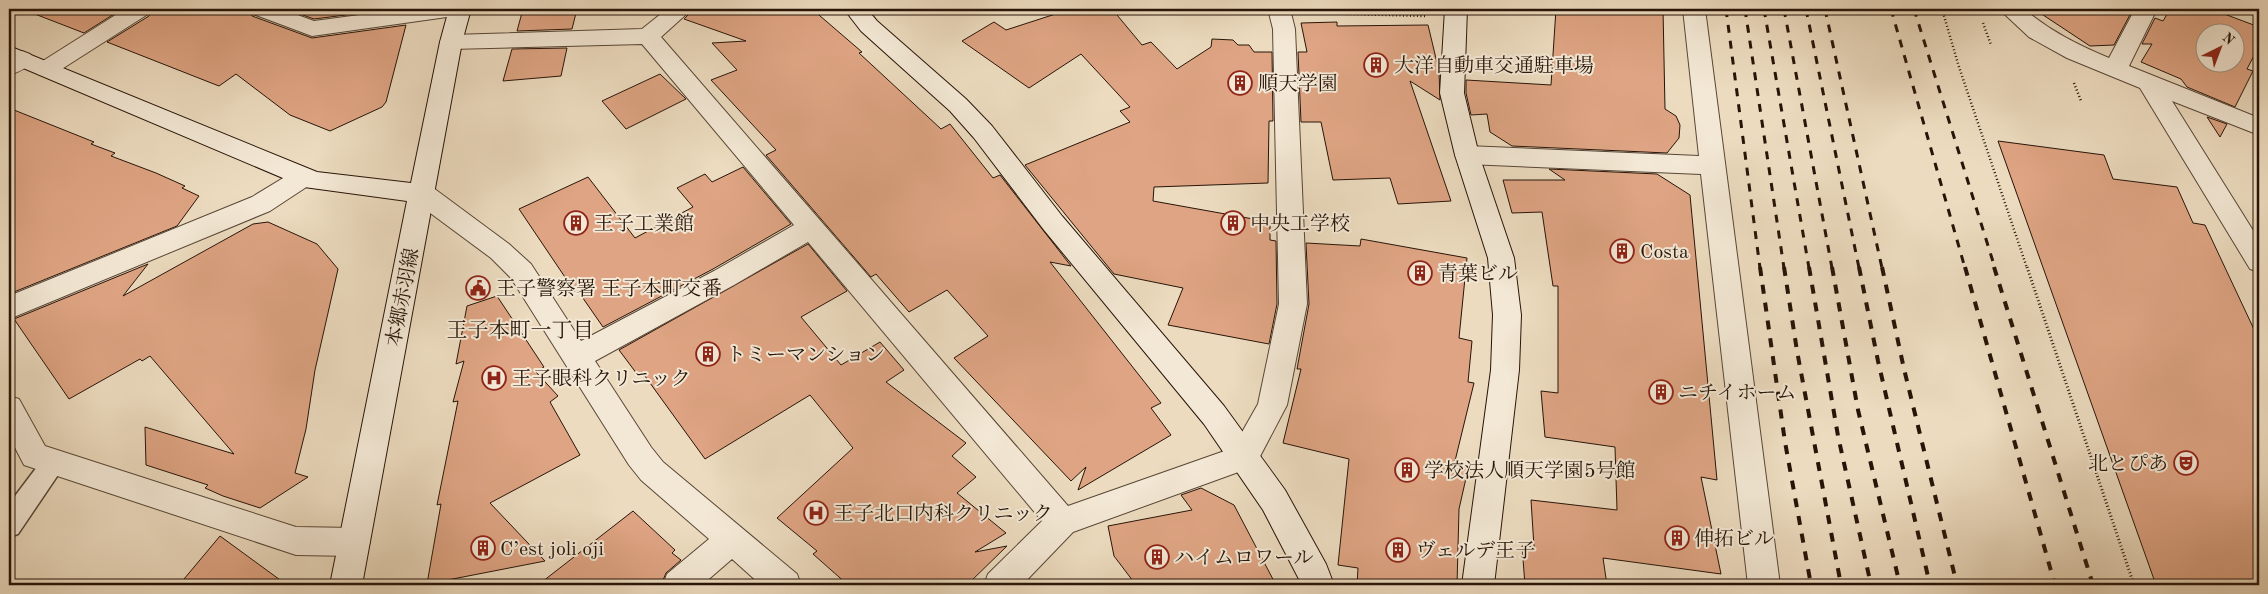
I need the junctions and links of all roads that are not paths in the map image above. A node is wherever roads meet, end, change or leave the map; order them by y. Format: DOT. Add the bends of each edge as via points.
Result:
graph roads {
  1 [pos="140,9"];
  2 [pos="260,9"];
  3 [pos="454,9"];
  4 [pos="460,9"];
  5 [pos="681,9"];
  6 [pos="855,9"];
  7 [pos="1694,9"];
  8 [pos="2010,9"];
  9 [pos="2146,9"];
  10 [pos="1280,11"];
  11 [pos="1456,13"];
  12 [pos="648,36"];
  13 [pos="451,42"];
  14 [pos="13,60"];
  15 [pos="46,69"];
  16 [pos="2115,70"];
  17 [pos="2149,84"];
  18 [pos="2259,127"];
  19 [pos="1467,155"];
  20 [pos="1712,166"];
  21 [pos="302,178"];
  22 [pos="423,194"];
  23 [pos="811,228"];
  24 [pos="2259,262"];
  25 [pos="9,308"];
  26 [pos="577,357"];
  27 [pos="9,408"];
  28 [pos="1244,457"];
  29 [pos="54,462"];
  30 [pos="1062,522"];
  31 [pos="9,526"];
  32 [pos="732,540"];
  33 [pos="354,542"];
  34 [pos="346,585"];
  35 [pos="679,585"];
  36 [pos="785,585"];
  37 [pos="1000,585"];
  38 [pos="1318,585"];
  39 [pos="1478,585"];
  40 [pos="1764,585"];
  1 -- 15 [label="street"];
  2 -- 3 [label="street" via="312,29"];
  4 -- 13 [label="street, 本郷赤羽線"];
  5 -- 12 [label="street"];
  6 -- 28 [label="street" via="983,132 1053,223 1214,415"];
  7 -- 20 [label="street"];
  8 -- 16 [label="street" via="2037,32"];
  9 -- 16 [label="street"];
  10 -- 28 [label="street" via="1284,29 1293,304 1272,404"];
  11 -- 19 [label="street" via="1452,94"];
  12 -- 13 [label="street"];
  12 -- 23 [label="street"];
  13 -- 22 [label="street, 本郷赤羽線"];
  14 -- 15 [label="street"];
  15 -- 21 [label="street"];
  16 -- 17 [label="street"];
  17 -- 18 [label="street"];
  17 -- 24 [label="street"];
  19 -- 20 [label="street"];
  19 -- 39 [label="street" via="1501,258 1506,315 1506,370"];
  20 -- 40 [label="street"];
  21 -- 22 [label="street"];
  21 -- 25 [label="street" via="261,204"];
  22 -- 26 [label="street" via="500,251 521,271"];
  22 -- 33 [label="street, 本郷赤羽線"];
  23 -- 26 [label="street"];
  23 -- 30 [label="street"];
  26 -- 32 [label="street" via="640,456"];
  27 -- 29 [label="street" via="35,456"];
  28 -- 30 [label="street"];
  28 -- 38 [label="street" via="1274,500"];
  29 -- 31 [label="lane"];
  29 -- 33 [label="street" via="296,541"];
  30 -- 37 [label="street"];
  32 -- 35 [label="street"];
  32 -- 36 [label="street"];
  33 -- 34 [label="street, 本郷赤羽線"];
}
